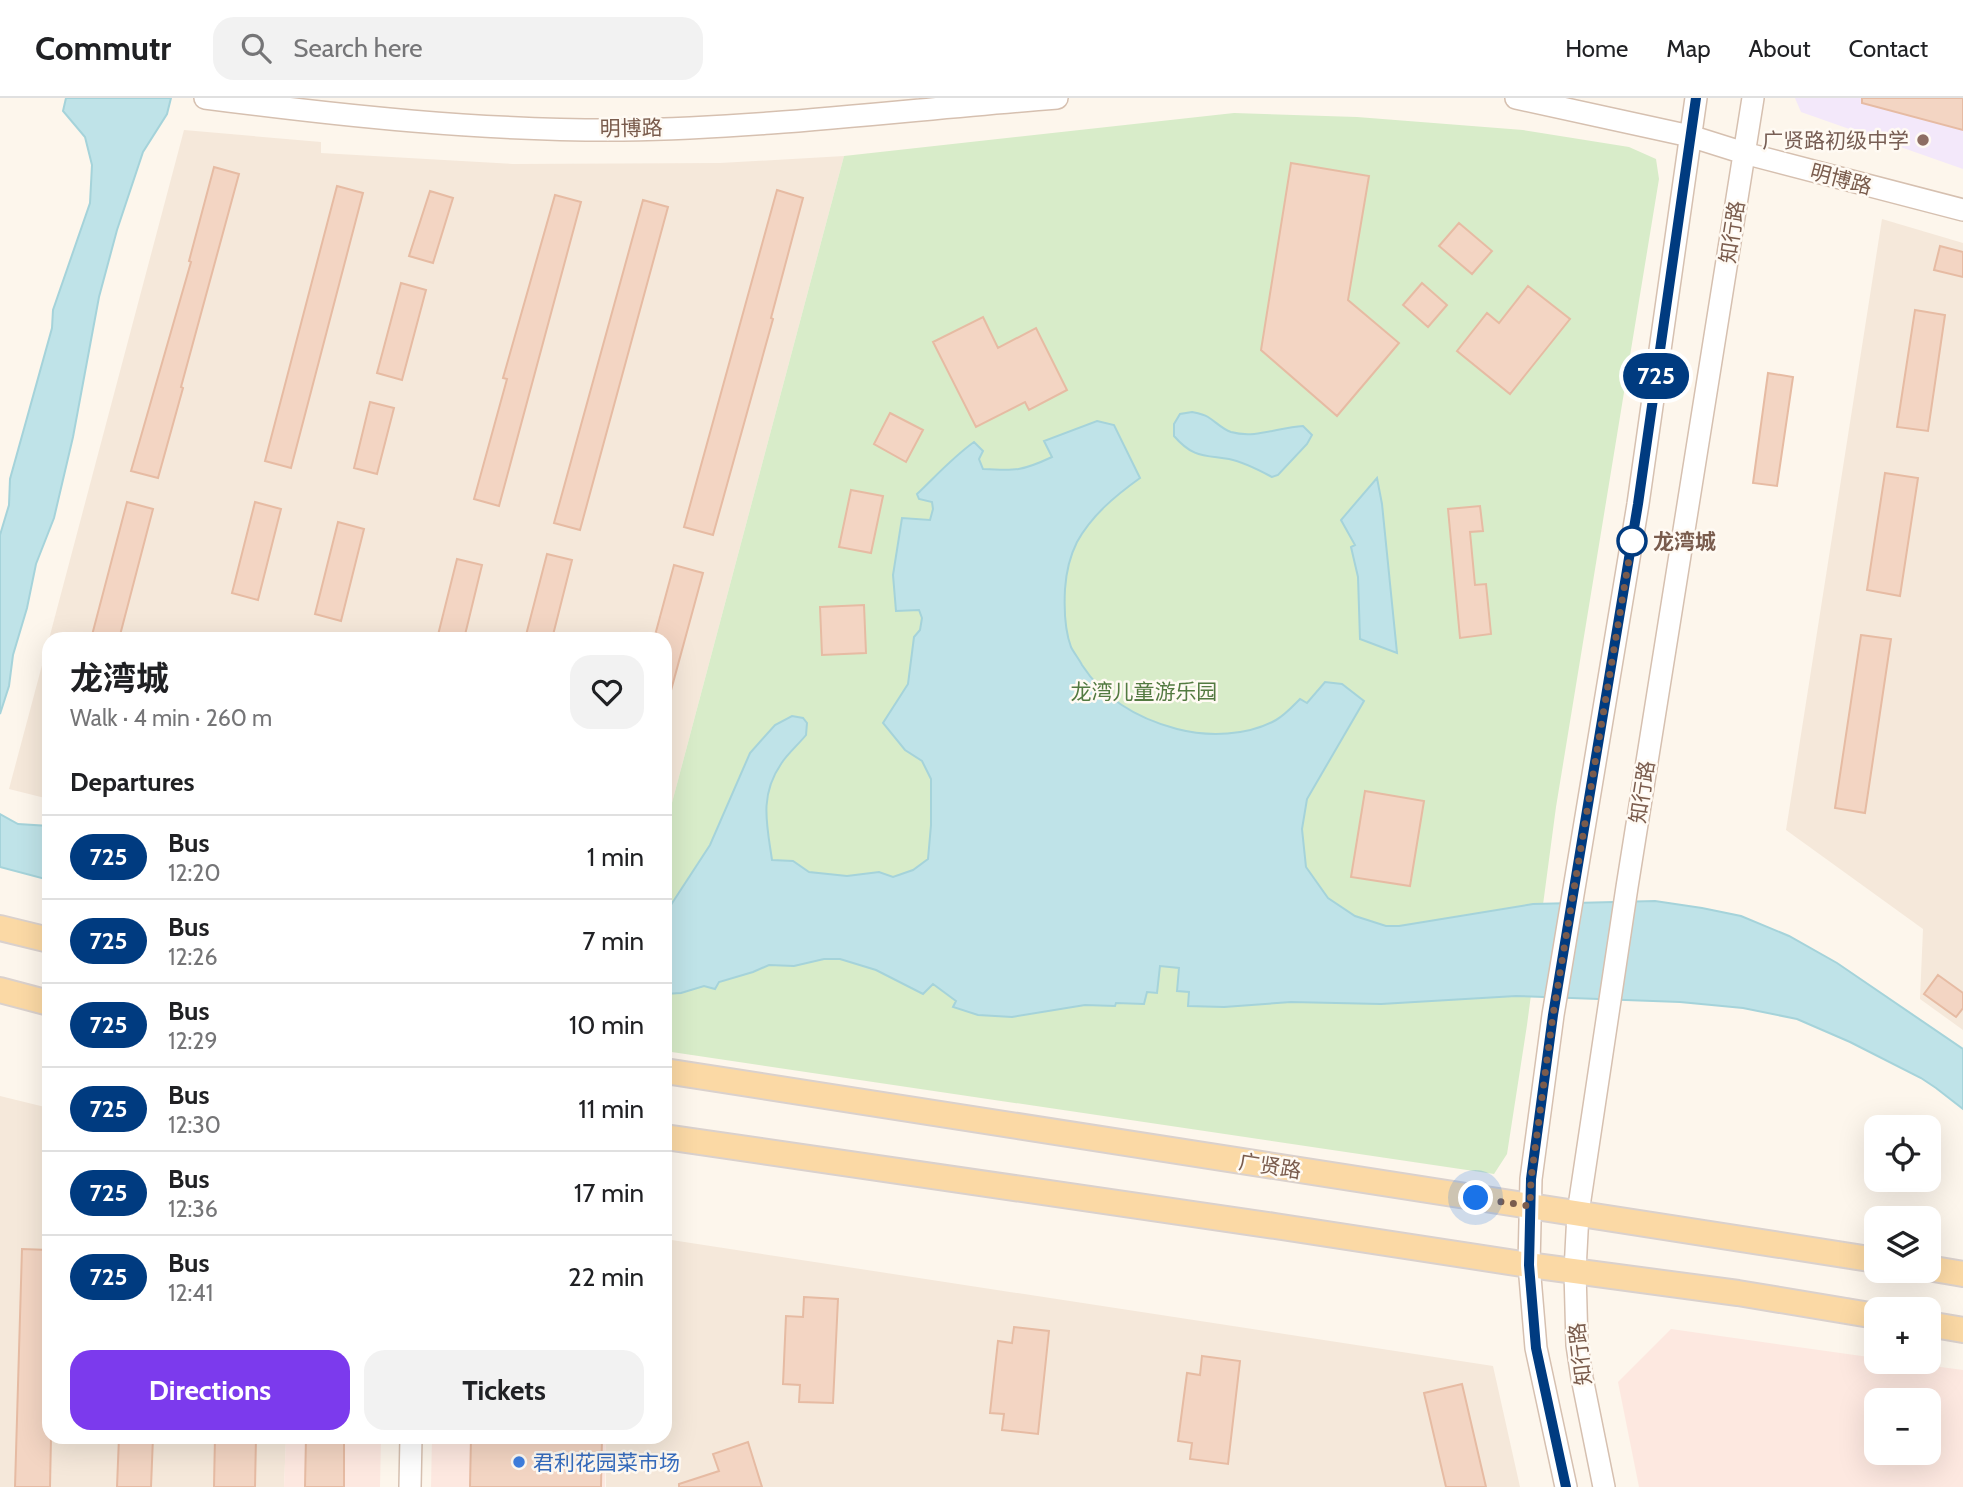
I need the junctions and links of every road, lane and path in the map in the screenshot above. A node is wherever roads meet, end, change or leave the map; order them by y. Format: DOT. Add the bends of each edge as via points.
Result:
graph roads {
  1 [pos="205,98"];
  2 [pos="1057,98"];
  3 [pos="1516,98"];
  4 [pos="1696,98"];
  5 [pos="1753,98"];
  6 [pos="1690,136"];
  7 [pos="1744,153"];
  8 [pos="1963,210"];
  9 [pos="0,928"];
  10 [pos="42,938"];
  11 [pos="0,990"];
  12 [pos="42,1001"];
  13 [pos="672,1073"];
  14 [pos="672,1138"];
  15 [pos="1530,1206"];
  16 [pos="1578,1213"];
  17 [pos="1864,1258"];
  18 [pos="1529,1265"];
  19 [pos="1941,1270"];
  20 [pos="1575,1271"];
  21 [pos="1963,1274"];
  22 [pos="1864,1313"];
  23 [pos="1941,1326"];
  24 [pos="1963,1330"];
  25 [pos="411,1444"];
  26 [pos="411,1487"];
  27 [pos="1566,1487"];
  28 [pos="1604,1487"];
  1 -- 2 [label="main road, 明博路" via="472,125 622,130 758,124"];
  3 -- 6 [label="main road, 明博路"];
  4 -- 6 [label="main road, 知行路"];
  5 -- 7 [label="main road, 知行路"];
  6 -- 7 [label="main road, 明博路"];
  6 -- 15 [label="main road, 知行路" via="1638,504 1553,1015"];
  7 -- 8 [label="main road, 明博路"];
  7 -- 16 [label="main road, 知行路"];
  9 -- 10 [label="main road"];
  11 -- 12 [label="main road"];
  13 -- 15 [label="main road, 广贤路"];
  14 -- 18 [label="main road"];
  15 -- 16 [label="main road, 广贤路"];
  15 -- 18 [label="main road, 知行路"];
  16 -- 17 [label="main road, 广贤路"];
  16 -- 20 [label="main road, 知行路"];
  18 -- 20 [label="main road"];
  18 -- 27 [label="main road, 知行路" via="1536,1348"];
  19 -- 21 [label="main road"];
  20 -- 22 [label="main road"];
  20 -- 28 [label="main road, 知行路" via="1577,1345"];
  23 -- 24 [label="main road"];
  25 -- 26 [label="main road"];
}
